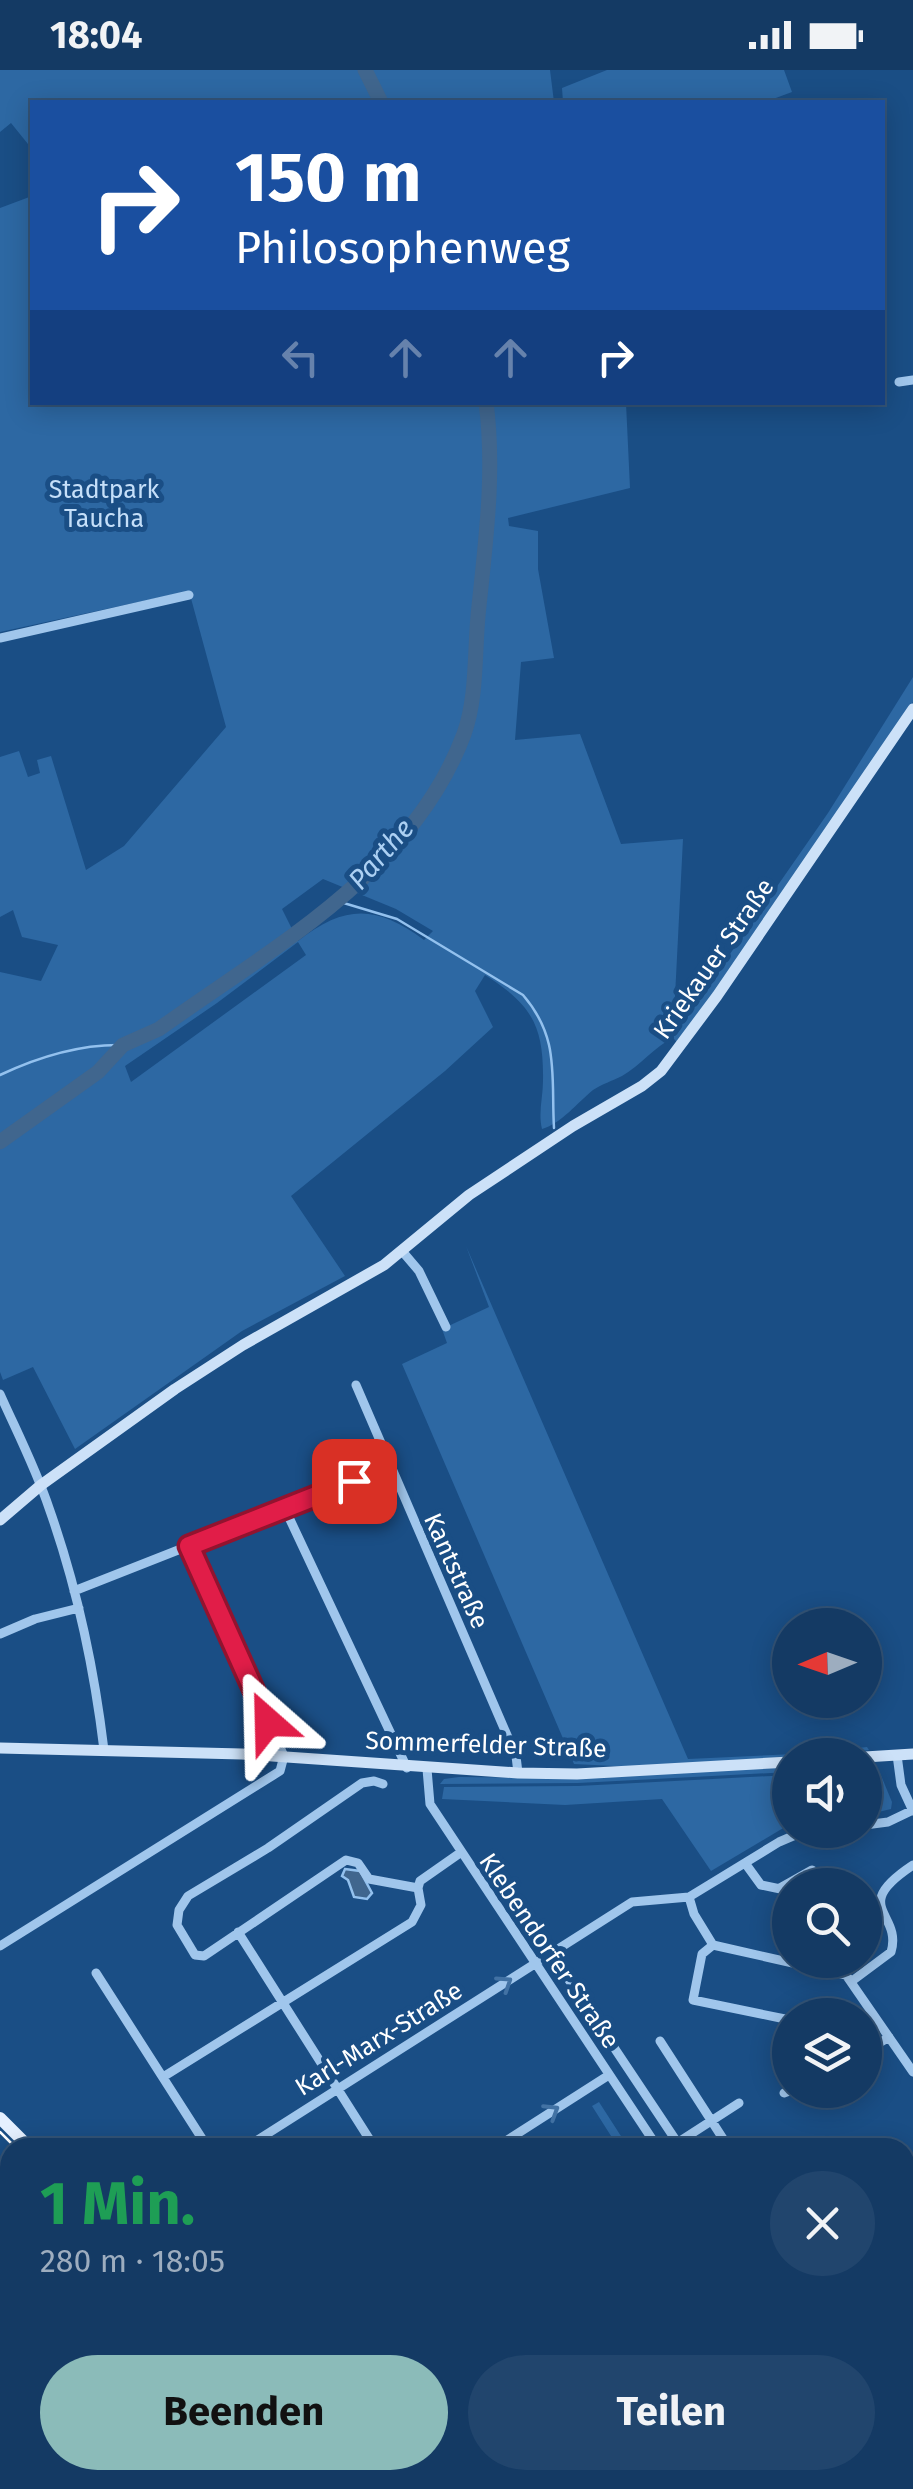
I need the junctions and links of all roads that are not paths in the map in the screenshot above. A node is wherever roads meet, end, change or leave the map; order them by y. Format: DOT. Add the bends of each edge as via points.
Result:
graph roads {
  1 [pos="913,380"];
  2 [pos="899,382"];
  3 [pos="189,595"];
  4 [pos="0,638"];
  5 [pos="913,709"];
  6 [pos="402,1251"];
  7 [pos="446,1326"];
  8 [pos="356,1385"];
  9 [pos="0,1394"];
  10 [pos="389,1467"];
  11 [pos="40,1485"];
  12 [pos="285,1510"];
  13 [pos="0,1520"];
  14 [pos="189,1546"];
  15 [pos="74,1591"];
  16 [pos="78,1608"];
  17 [pos="0,1634"];
  18 [pos="0,1748"];
  19 [pos="104,1750"];
  20 [pos="913,1754"];
  21 [pos="897,1755"];
  22 [pos="284,1756"];
  23 [pos="882,1756"];
  24 [pos="772,1763"];
  25 [pos="407,1768"];
  26 [pos="427,1769"];
  27 [pos="518,1774"];
  28 [pos="383,1784"];
  29 [pos="913,1811"];
  30 [pos="882,1823"];
  31 [pos="772,1846"];
  32 [pos="460,1853"];
  33 [pos="745,1863"];
  34 [pos="913,1865"];
  35 [pos="772,1887"];
  36 [pos="418,1888"];
  37 [pos="689,1897"];
  38 [pos="238,1932"];
  39 [pos="0,1946"];
  40 [pos="713,1946"];
  41 [pos="551,1953"];
  42 [pos="534,1964"];
  43 [pos="96,1973"];
  44 [pos="852,1981"];
  45 [pos="281,2002"];
  46 [pos="772,2016"];
  47 [pos="888,2037"];
  48 [pos="660,2041"];
  49 [pos="882,2041"];
  50 [pos="913,2072"];
  51 [pos="609,2075"];
  52 [pos="164,2077"];
  53 [pos="338,2090"];
  54 [pos="739,2103"];
  55 [pos="0,2118"];
  56 [pos="712,2121"];
  57 [pos="20,2138"];
  58 [pos="202,2138"];
  59 [pos="261,2138"];
  60 [pos="369,2138"];
  61 [pos="511,2138"];
  62 [pos="651,2138"];
  63 [pos="674,2138"];
  64 [pos="689,2138"];
  65 [pos="723,2138"];
  1 -- 2 [label="street"];
  3 -- 4 [label="street"];
  5 -- 6 [label="street, Kriekauer Straße" via="661,1071 469,1195"];
  6 -- 7 [label="street"];
  6 -- 11 [label="street, Kriekauer Straße" via="243,1344"];
  8 -- 10 [label="street, Kantstraße"];
  9 -- 11 [label="street"];
  10 -- 12 [label="street"];
  10 -- 27 [label="street, Kantstraße" via="516,1756"];
  11 -- 13 [label="street, Kriekauer Straße"];
  11 -- 15 [label="street"];
  12 -- 14 [label="street"];
  12 -- 25 [label="street"];
  14 -- 15 [label="street"];
  14 -- 22 [label="street"];
  15 -- 16 [label="street"];
  16 -- 17 [label="street"];
  16 -- 19 [label="street"];
  18 -- 19 [label="street, Sommerfelder Straße"];
  19 -- 22 [label="street, Sommerfelder Straße"];
  20 -- 21 [label="street"];
  21 -- 23 [label="street"];
  21 -- 29 [label="street"];
  22 -- 25 [label="street, Sommerfelder Straße"];
  22 -- 39 [label="street" via="280,1771"];
  24 -- 27 [label="street, Sommerfelder Straße"];
  25 -- 26 [label="street, Sommerfelder Straße"];
  26 -- 27 [label="street, Sommerfelder Straße"];
  26 -- 32 [label="street, Klebendorfer Straße" via="430,1804"];
  28 -- 38 [label="street" via="360,1784 192,1892 178,1910 178,1929 196,1956"];
  29 -- 30 [label="street"];
  31 -- 33 [label="street"];
  32 -- 36 [label="street" via="422,1878"];
  32 -- 42 [label="street, Klebendorfer Straße"];
  33 -- 35 [label="street" via="761,1885"];
  33 -- 37 [label="street"];
  34 -- 44 [label="street" via="889,1882 881,1900 892,1952"];
  36 -- 38 [label="street" via="369,1880 358,1863 344,1861"];
  36 -- 45 [label="street" via="422,1905 412,1922"];
  37 -- 40 [label="street"];
  37 -- 41 [label="street, Karl-Marx-Straße" via="632,1902"];
  38 -- 45 [label="street"];
  40 -- 44 [label="street" via="835,1971"];
  40 -- 46 [label="street" via="702,1954 693,2000"];
  41 -- 42 [label="street, Karl-Marx-Straße"];
  41 -- 63 [label="street, Klebendorfer Straße"];
  42 -- 51 [label="street, Klebendorfer Straße"];
  53 -- 42 [label="street, Karl-Marx-Straße, one-way"];
  43 -- 52 [label="street"];
  44 -- 47 [label="street"];
  45 -- 52 [label="street"];
  45 -- 53 [label="street"];
  47 -- 49 [label="street"];
  47 -- 50 [label="street"];
  48 -- 56 [label="street, Klebendorfer Straße"];
  61 -- 51 [label="street, one-way"];
  51 -- 62 [label="street, Klebendorfer Straße"];
  52 -- 58 [label="street"];
  53 -- 59 [label="street, Karl-Marx-Straße"];
  53 -- 60 [label="street"];
  54 -- 56 [label="street, Klebendorfer Straße"];
  55 -- 57 [label="main road"];
  56 -- 64 [label="street, Klebendorfer Straße"];
  56 -- 65 [label="street, Klebendorfer Straße"];
}
